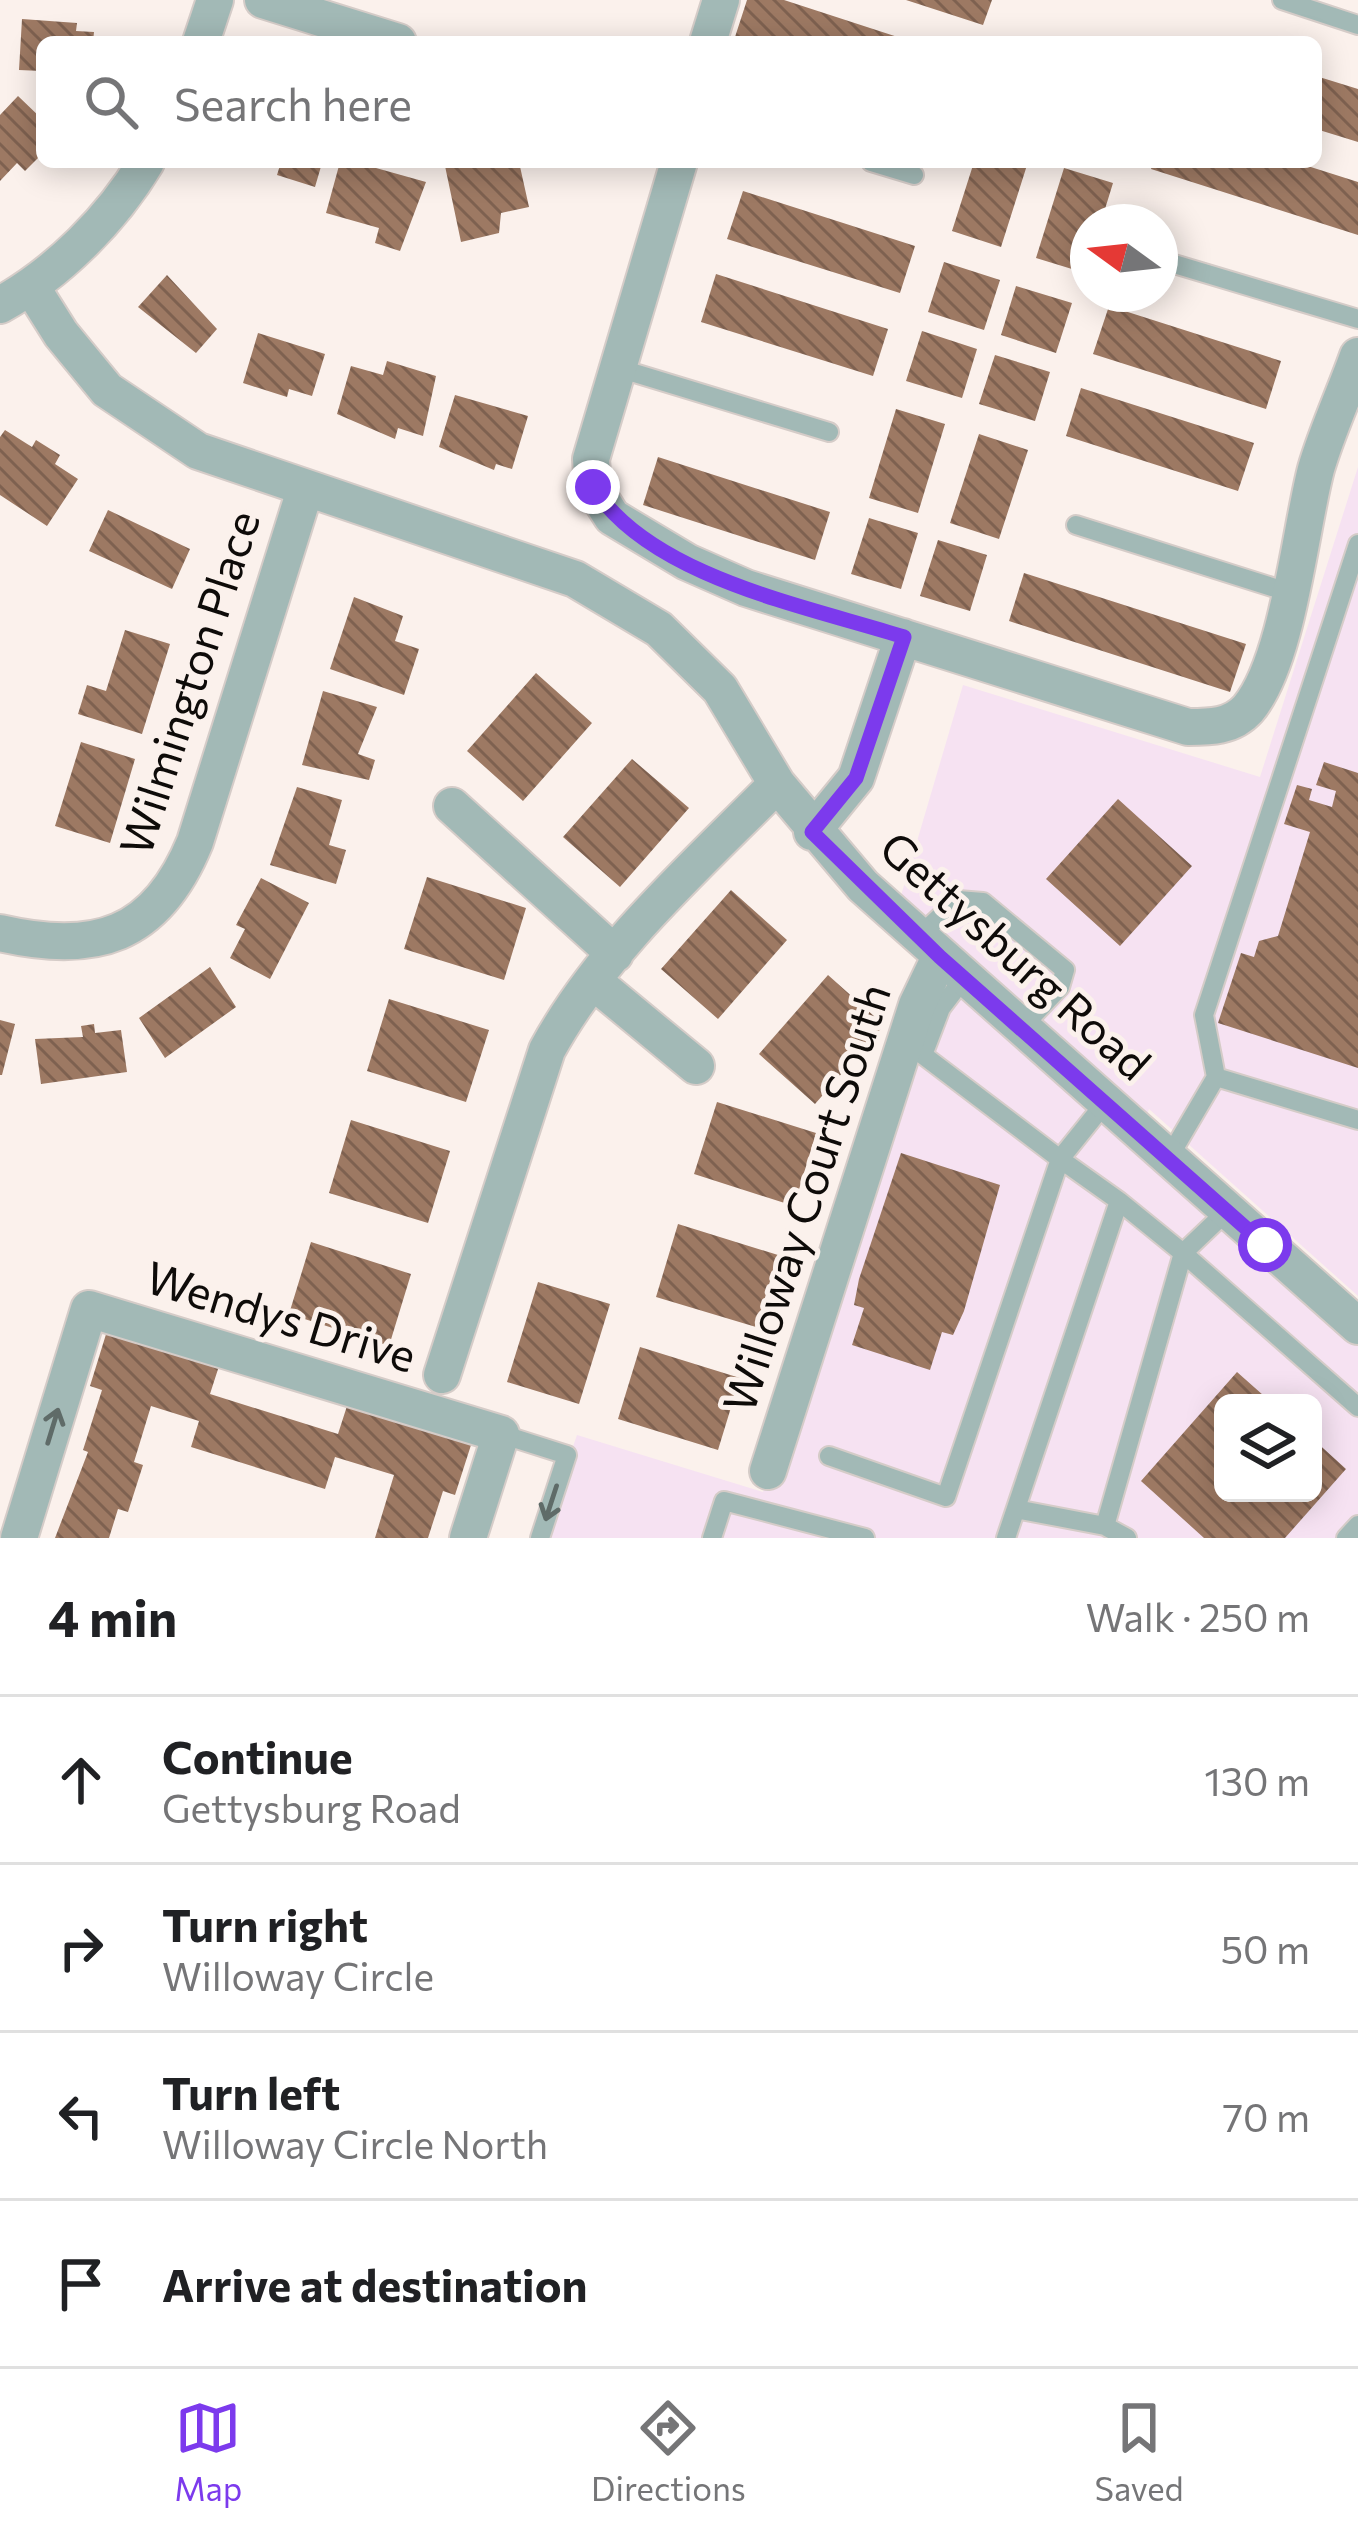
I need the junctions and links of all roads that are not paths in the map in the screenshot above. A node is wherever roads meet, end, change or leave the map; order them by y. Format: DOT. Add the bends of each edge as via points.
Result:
graph roads {
  1 [pos="215,0"];
  2 [pos="263,0"];
  3 [pos="721,0"];
  4 [pos="1282,0"];
  5 [pos="1358,26"];
  6 [pos="203,36"];
  7 [pos="379,36"];
  8 [pos="710,36"];
  9 [pos="141,168"];
  10 [pos="677,168"];
  11 [pos="889,168"];
  12 [pos="914,176"];
  13 [pos="1178,265"];
  14 [pos="16,297"];
  15 [pos="1358,320"];
  16 [pos="1358,356"];
  17 [pos="618,368"];
  18 [pos="829,432"];
  19 [pos="305,490"];
  20 [pos="1076,525"];
  21 [pos="1358,544"];
  22 [pos="1291,592"];
  23 [pos="904,637"];
  24 [pos="777,784"];
  25 [pos="452,806"];
  26 [pos="812,832"];
  27 [pos="0,933"];
  28 [pos="941,957"];
  29 [pos="604,967"];
  30 [pos="1021,1028"];
  31 [pos="696,1066"];
  32 [pos="1216,1077"];
  33 [pos="1105,1103"];
  34 [pos="1358,1120"];
  35 [pos="1060,1159"];
  36 [pos="1168,1159"];
  37 [pos="1119,1201"];
  38 [pos="1227,1211"];
  39 [pos="1183,1253"];
  40 [pos="1358,1327"];
  41 [pos="442,1375"];
  42 [pos="1358,1407"];
  43 [pos="501,1434"];
  44 [pos="829,1456"];
  45 [pos="768,1471"];
  46 [pos="1016,1509"];
  47 [pos="1358,1525"];
  48 [pos="1105,1526"];
  49 [pos="19,1538"];
  50 [pos="468,1538"];
  51 [pos="540,1538"];
  52 [pos="712,1538"];
  53 [pos="865,1538"];
  54 [pos="1006,1538"];
  55 [pos="1127,1538"];
  56 [pos="1346,1538"];
  1 -- 6 [label="street"];
  2 -- 7 [label="street"];
  3 -- 8 [label="street"];
  4 -- 5 [label="lane"];
  9 -- 14 [label="street" via="95,229"];
  10 -- 17 [label="street"];
  11 -- 12 [label="lane"];
  13 -- 15 [label="lane"];
  14 -- 19 [label="street, Gettysburg Road" via="136,414 198,452"];
  16 -- 22 [label="street" via="1316,470"];
  17 -- 18 [label="lane"];
  17 -- 23 [label="street" via="591,459 593,487 612,517 746,588"];
  19 -- 24 [label="street, Gettysburg Road" via="598,590 659,629 720,689"];
  19 -- 27 [label="street, Wilmington Place" via="183,872 141,920 99,940 68,945"];
  20 -- 22 [label="lane"];
  21 -- 32 [label="lane" via="1204,1015"];
  22 -- 23 [label="street" via="1261,689 1245,713 1217,728 1188,727"];
  23 -- 26 [label="street" via="856,778"];
  24 -- 26 [label="street, Gettysburg Road"];
  24 -- 29 [label="street"];
  25 -- 29 [label="street"];
  26 -- 28 [label="street, Gettysburg Road"];
  28 -- 30 [label="street, Gettysburg Road"];
  28 -- 30 [label="lane" via="958,900 983,902 1064,970 1060,987"];
  28 -- 35 [label="lane" via="941,1008 923,1055"];
  28 -- 45 [label="street, Willoway Court South" via="917,1005"];
  29 -- 31 [label="street"];
  29 -- 41 [label="street" via="547,1050"];
  30 -- 33 [label="street, Gettysburg Road"];
  32 -- 34 [label="lane"];
  32 -- 36 [label="lane"];
  33 -- 35 [label="lane"];
  33 -- 36 [label="street, Gettysburg Road"];
  35 -- 37 [label="lane"];
  35 -- 44 [label="lane" via="946,1497"];
  36 -- 38 [label="street, Gettysburg Road"];
  37 -- 39 [label="lane"];
  37 -- 46 [label="lane"];
  38 -- 39 [label="lane"];
  38 -- 40 [label="street, Gettysburg Road"];
  39 -- 42 [label="lane"];
  39 -- 48 [label="lane"];
  49 -- 43 [label="street, Wendys Drive, one-way" via="89,1309"];
  43 -- 50 [label="street"];
  43 -- 51 [label="lane, one-way" via="566,1454"];
  46 -- 48 [label="lane"];
  46 -- 54 [label="lane"];
  47 -- 56 [label="lane"];
  48 -- 55 [label="lane"];
  52 -- 53 [label="lane" via="724,1501"];
}
